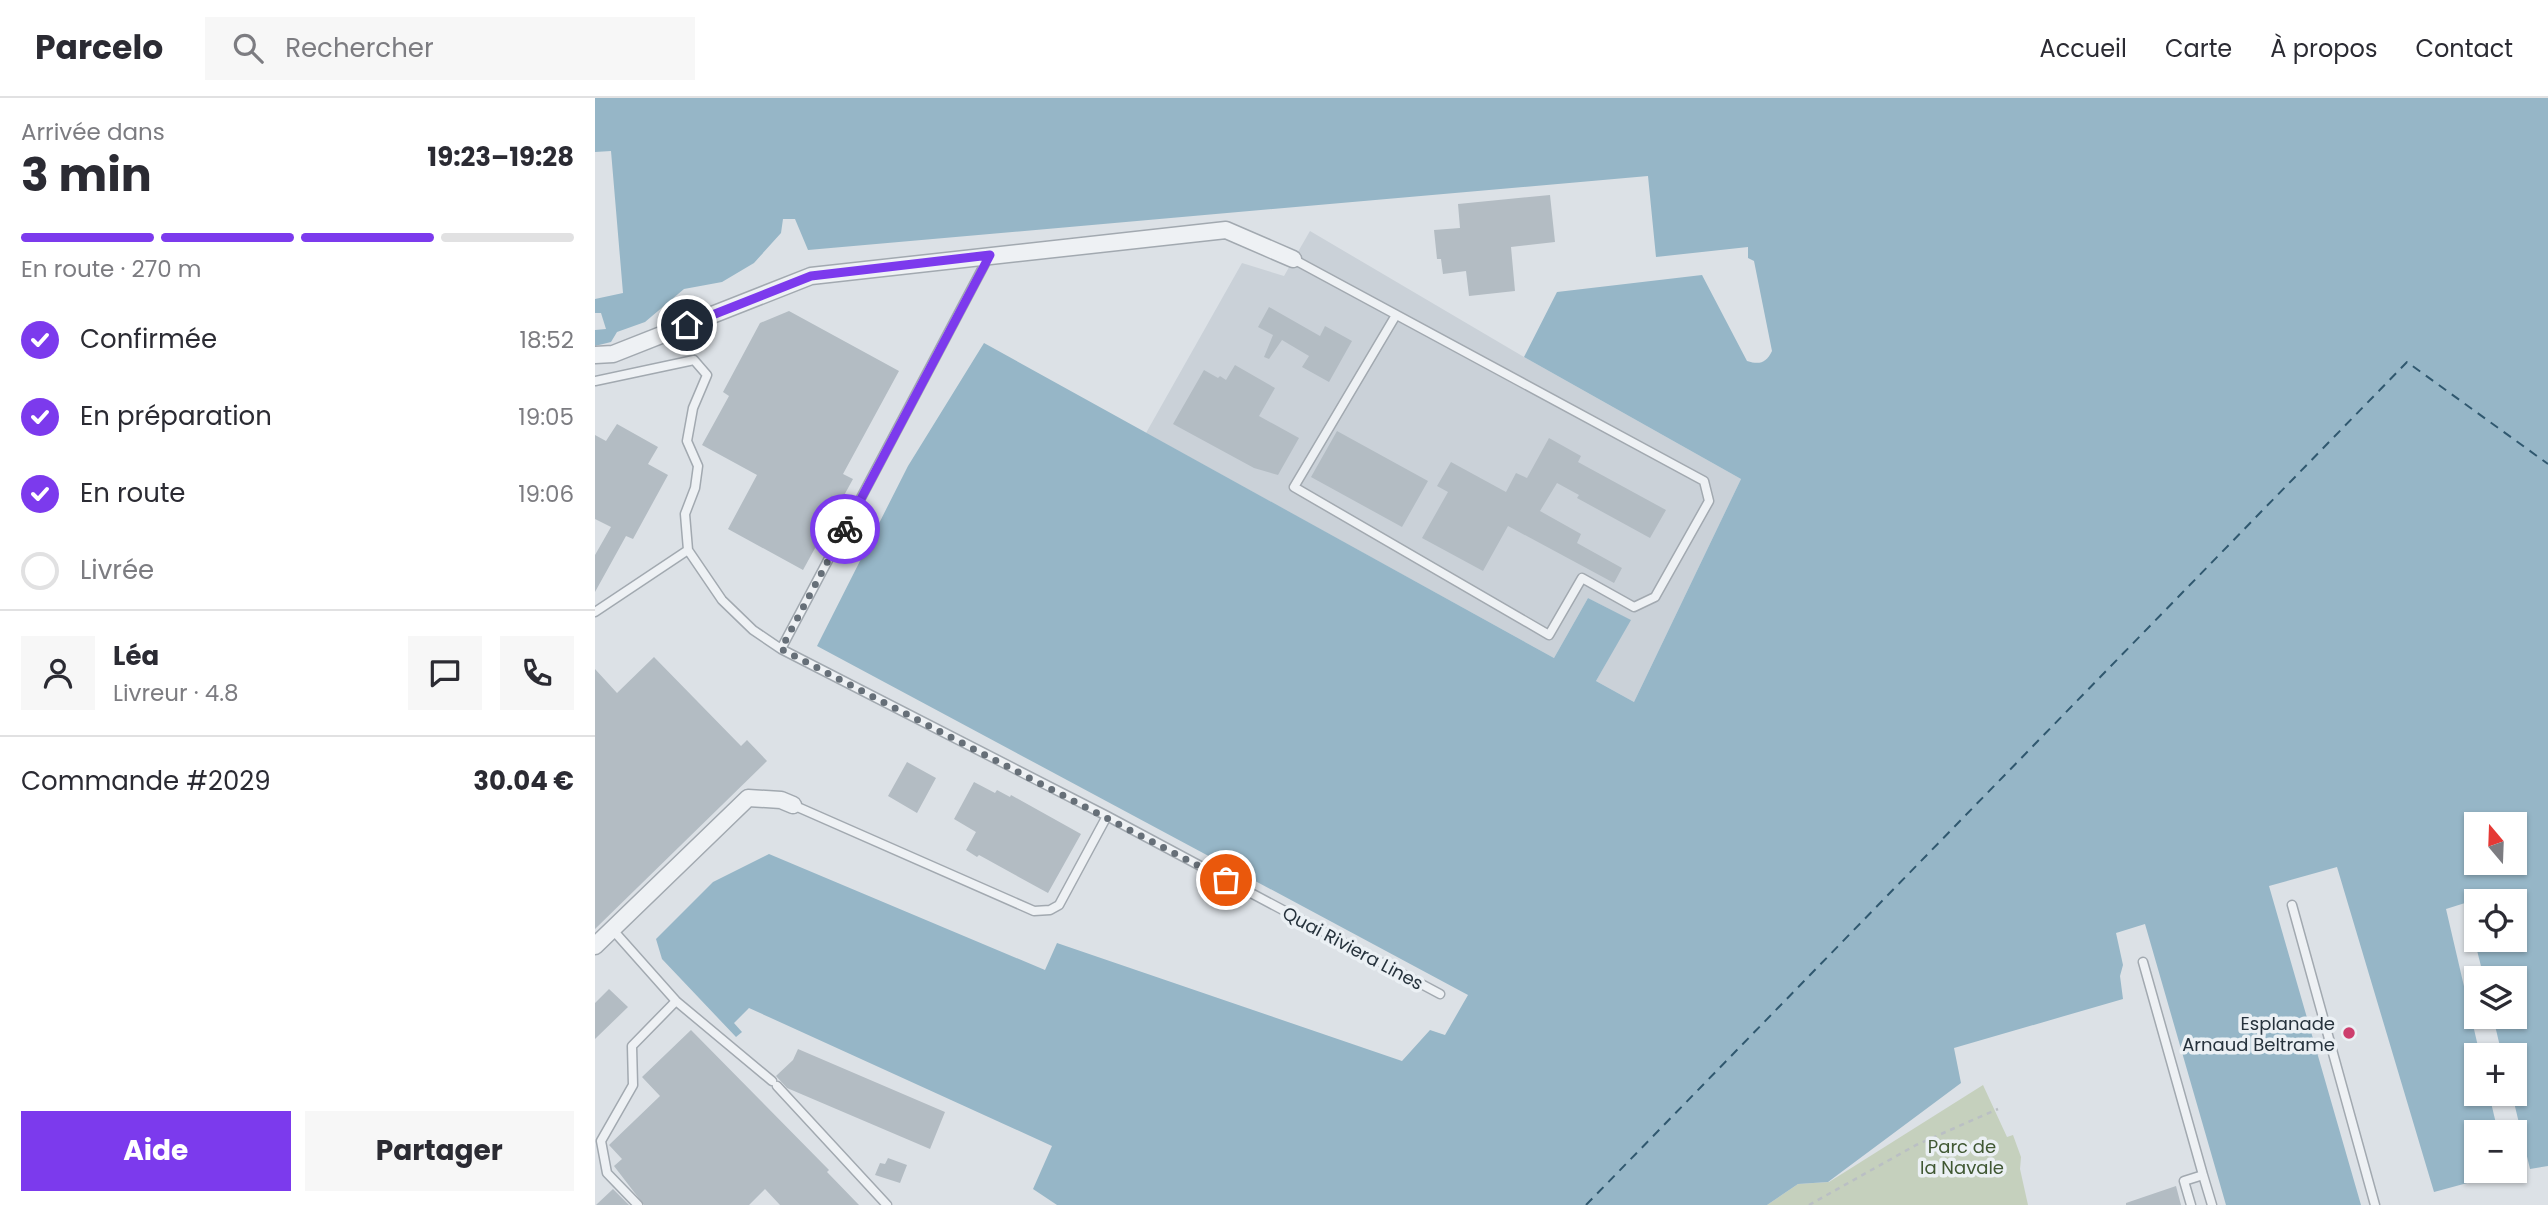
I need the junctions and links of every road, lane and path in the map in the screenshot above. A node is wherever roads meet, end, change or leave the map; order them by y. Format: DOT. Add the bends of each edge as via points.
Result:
graph roads {
  1 [pos="990,255"];
  2 [pos="1293,260"];
  3 [pos="1396,315"];
  4 [pos="595,355"];
  5 [pos="595,381"];
  6 [pos="688,550"];
  7 [pos="595,612"];
  8 [pos="781,649"];
  9 [pos="793,805"];
  10 [pos="1107,817"];
  11 [pos="2292,905"];
  12 [pos="612,929"];
  13 [pos="595,946"];
  14 [pos="2143,962"];
  15 [pos="1440,994"];
  16 [pos="676,1001"];
  17 [pos="1998,1109"];
  18 [pos="2203,1175"];
  19 [pos="638,1205"];
  20 [pos="887,1205"];
  21 [pos="1809,1205"];
  22 [pos="2191,1205"];
  23 [pos="2212,1205"];
  24 [pos="2375,1205"];
  1 -- 2 [label="street" via="1227,230"];
  1 -- 4 [label="street" via="811,276 614,354"];
  1 -- 8 [label="lane"];
  2 -- 3 [label="lane"];
  3 -- 3 [label="lane" via="1294,487 1549,635 1582,578 1634,607 1655,597 1709,501 1704,481"];
  5 -- 6 [label="lane" via="694,360 707,376 693,408 687,441 698,466 685,514"];
  6 -- 7 [label="lane"];
  6 -- 8 [label="lane, Quai Riviera Lines" via="722,600"];
  8 -- 10 [label="lane, Quai Riviera Lines"];
  9 -- 10 [label="lane" via="1034,911 1059,905"];
  9 -- 12 [label="street" via="748,798"];
  10 -- 15 [label="lane, Quai Riviera Lines"];
  11 -- 24 [label="lane"];
  12 -- 13 [label="street"];
  12 -- 16 [label="lane"];
  14 -- 18 [label="lane"];
  16 -- 19 [label="lane" via="632,1046 633,1085 601,1141 607,1173"];
  16 -- 20 [label="lane" via="774,1084"];
  17 -- 21 [label="path" via="1916,1145"];
  18 -- 22 [label="lane" via="2184,1181"];
  18 -- 23 [label="lane"];
}
